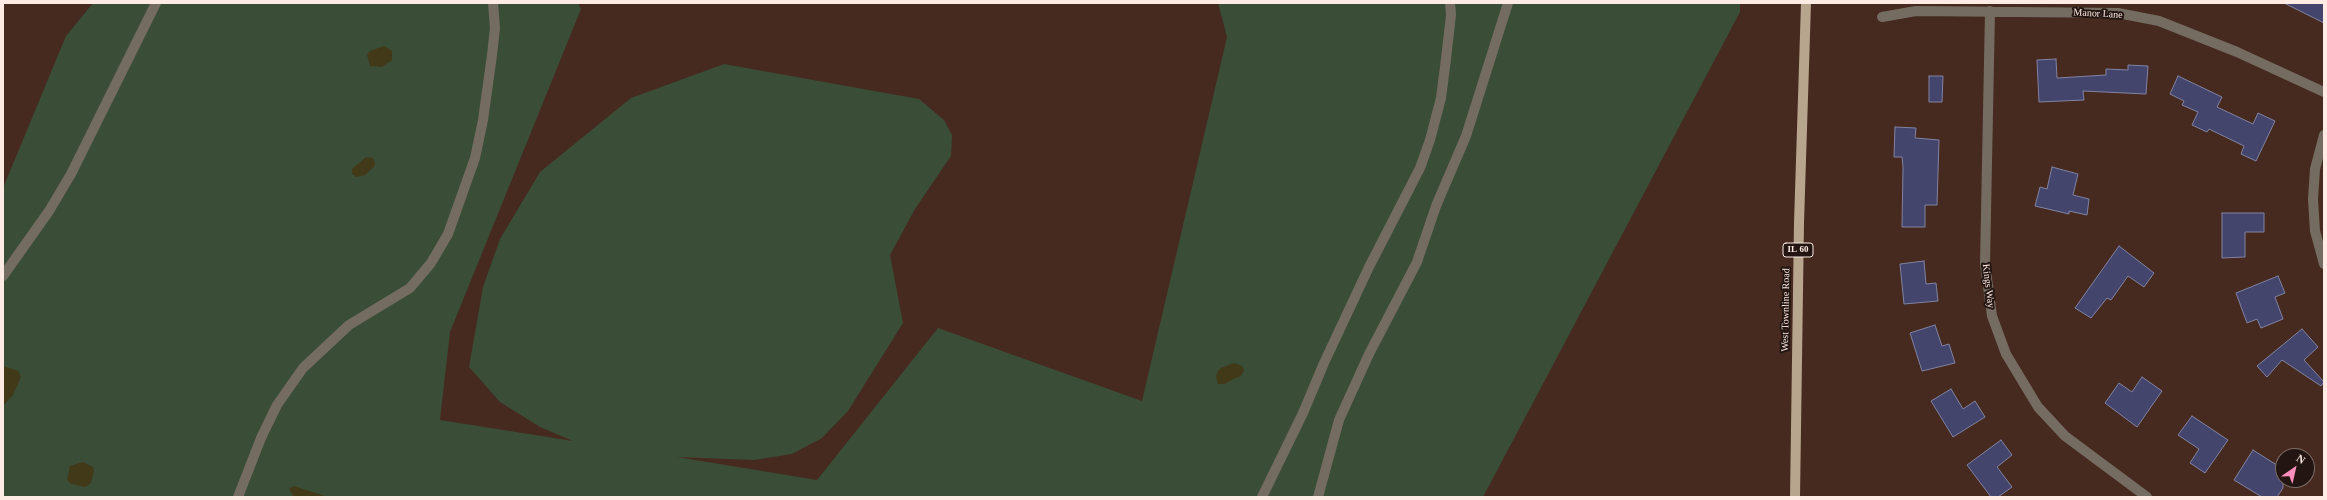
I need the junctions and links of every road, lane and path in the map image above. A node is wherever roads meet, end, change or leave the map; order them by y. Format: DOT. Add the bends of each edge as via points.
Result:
graph roads {
  1 [pos="156,3"];
  2 [pos="493,3"];
  3 [pos="1450,3"];
  4 [pos="1508,3"];
  5 [pos="1806,3"];
  6 [pos="1990,11"];
  7 [pos="1882,17"];
  8 [pos="2324,92"];
  9 [pos="2324,135"];
  10 [pos="2324,264"];
  11 [pos="3,276"];
  12 [pos="238,497"];
  13 [pos="1262,497"];
  14 [pos="1318,497"];
  15 [pos="1795,497"];
  16 [pos="2147,497"];
  1 -- 11 [label="street" via="71,174 49,211"];
  2 -- 12 [label="street" via="495,28 483,120 475,158 448,234 431,263 410,288 349,325 303,368 277,405"];
  3 -- 13 [label="street" via="1451,15 1441,98 1428,147"];
  4 -- 14 [label="street" via="1466,136 1436,206 1417,262 1369,354 1339,420"];
  5 -- 15 [label="main road, West Townline Road / IL 60" via="1799,223"];
  6 -- 7 [label="street, Manor Lane" via="1916,11"];
  6 -- 8 [label="street, Manor Lane" via="2118,13 2159,21 2237,52"];
  6 -- 16 [label="street, Kings Way" via="1985,264 1992,316 2006,354 2038,407 2065,436"];
  9 -- 10 [label="street" via="2315,169 2313,199 2316,231"];
}
